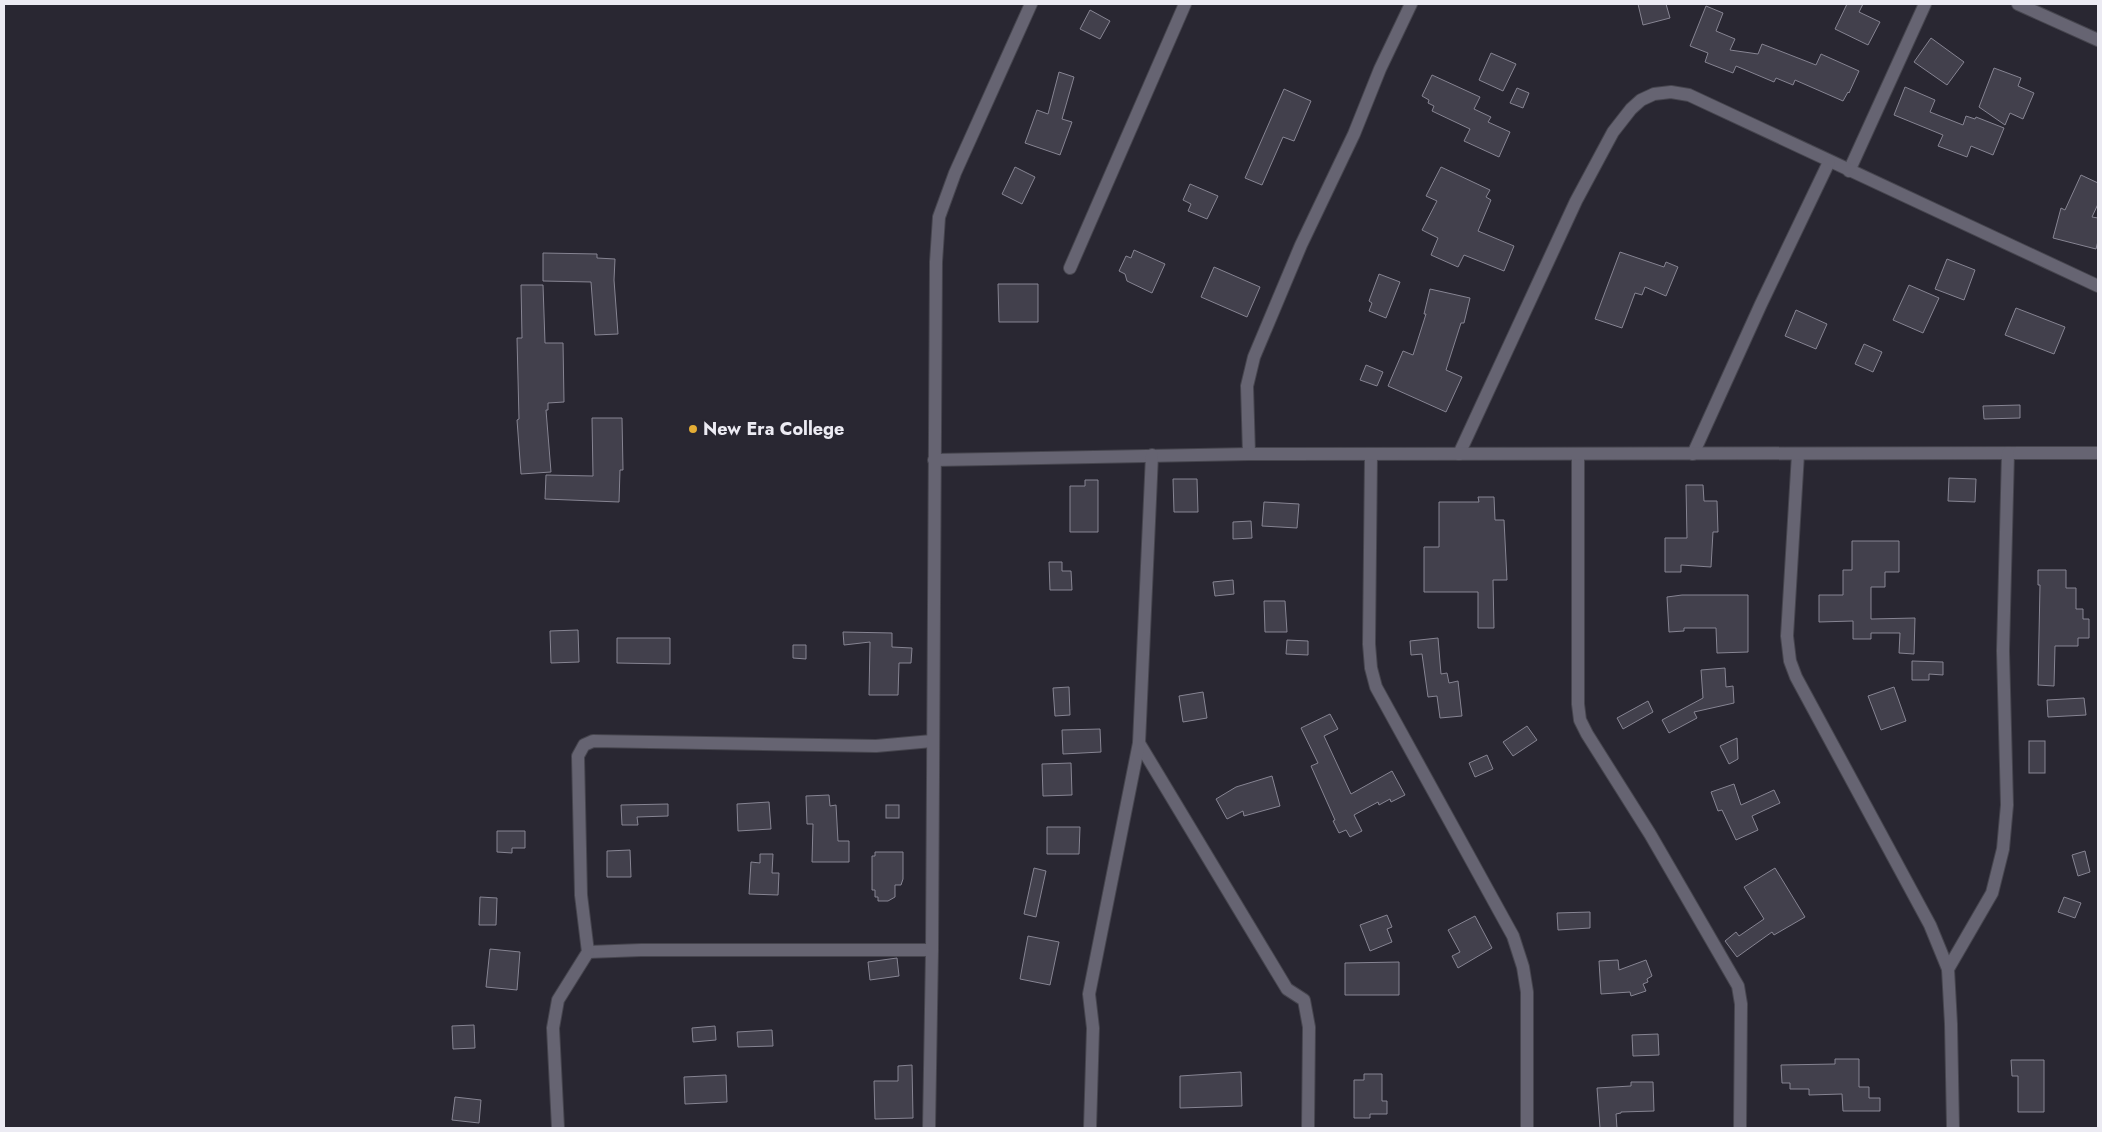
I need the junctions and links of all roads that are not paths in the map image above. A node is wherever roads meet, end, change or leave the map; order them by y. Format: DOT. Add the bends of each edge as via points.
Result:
graph roads {
  1 [pos="1031,4"];
  2 [pos="1185,4"];
  3 [pos="1411,4"];
  4 [pos="1925,4"];
  5 [pos="2018,4"];
  6 [pos="2098,40"];
  7 [pos="1829,162"];
  8 [pos="1849,171"];
  9 [pos="1070,268"];
  10 [pos="2098,286"];
  11 [pos="2008,453"];
  12 [pos="2098,453"];
  13 [pos="1249,454"];
  14 [pos="1459,454"];
  15 [pos="1578,454"];
  16 [pos="1693,454"];
  17 [pos="1798,454"];
  18 [pos="1152,455"];
  19 [pos="1371,455"];
  20 [pos="934,460"];
  21 [pos="932,742"];
  22 [pos="1139,743"];
  23 [pos="932,950"];
  24 [pos="588,952"];
  25 [pos="1948,969"];
  26 [pos="558,1128"];
  27 [pos="929,1128"];
  28 [pos="1090,1128"];
  29 [pos="1308,1128"];
  30 [pos="1527,1128"];
  31 [pos="1740,1128"];
  32 [pos="1953,1128"];
  1 -- 20 [label="street" via="954,173 939,217"];
  2 -- 9 [label="street"];
  3 -- 13 [label="street" via="1301,245 1254,357 1247,386"];
  4 -- 8 [label="street"];
  5 -- 6 [label="street"];
  7 -- 8 [label="street"];
  7 -- 14 [label="street" via="1689,95 1671,92 1641,100 1613,132 1576,201"];
  7 -- 16 [label="street"];
  8 -- 10 [label="street"];
  11 -- 12 [label="street"];
  11 -- 17 [label="street"];
  11 -- 25 [label="street" via="2003,651 2007,805 2003,849 1992,892"];
  13 -- 18 [label="street"];
  13 -- 19 [label="street"];
  14 -- 15 [label="street"];
  14 -- 19 [label="street"];
  15 -- 16 [label="street"];
  15 -- 31 [label="street" via="1580,720 1738,986 1741,1004"];
  16 -- 17 [label="street"];
  17 -- 25 [label="street" via="1787,636 1790,661 1796,678 1930,925"];
  18 -- 20 [label="street"];
  18 -- 22 [label="street"];
  19 -- 30 [label="street" via="1371,668 1376,687 1518,950 1527,992"];
  20 -- 21 [label="street"];
  21 -- 23 [label="street"];
  21 -- 24 [label="street" via="876,746 593,741 584,746 578,756 578,776 581,895"];
  22 -- 28 [label="street" via="1089,994 1093,1028"];
  22 -- 29 [label="street" via="1287,989 1304,1000 1309,1027"];
  23 -- 24 [label="street"];
  23 -- 27 [label="street"];
  24 -- 26 [label="street" via="558,1000 554,1015"];
  25 -- 32 [label="street"];
}
